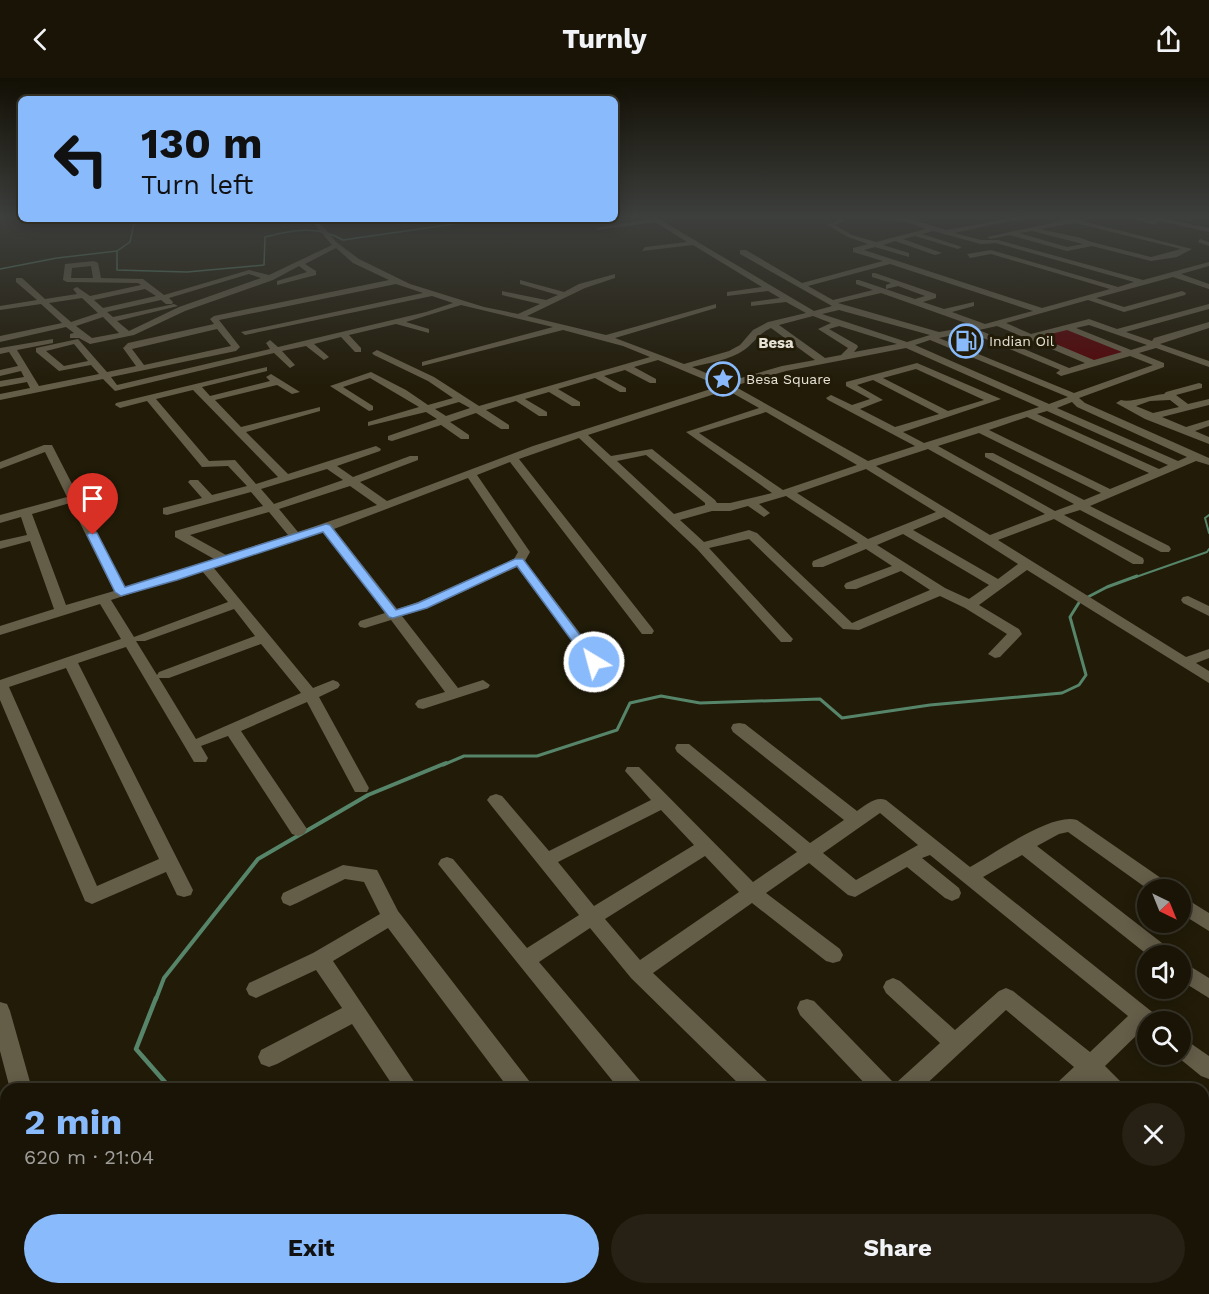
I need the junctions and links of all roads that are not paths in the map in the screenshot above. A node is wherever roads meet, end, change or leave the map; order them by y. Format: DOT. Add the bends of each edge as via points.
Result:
graph roads {
  1 [pos="68,274"];
  2 [pos="96,274"];
  3 [pos="215,274"];
  4 [pos="244,274"];
  5 [pos="254,274"];
  6 [pos="285,274"];
  7 [pos="309,274"];
  8 [pos="382,274"];
  9 [pos="745,274"];
  10 [pos="782,274"];
  11 [pos="844,274"];
  12 [pos="932,274"];
  13 [pos="1071,274"];
  14 [pos="1113,274"];
  15 [pos="1173,274"];
  16 [pos="875,275"];
  17 [pos="612,276"];
  18 [pos="231,278"];
  19 [pos="19,280"];
  20 [pos="68,280"];
  21 [pos="97,280"];
  22 [pos="274,280"];
  23 [pos="131,281"];
  24 [pos="397,281"];
  25 [pos="523,282"];
  26 [pos="859,282"];
  27 [pos="1146,282"];
  28 [pos="898,283"];
  29 [pos="165,285"];
  30 [pos="802,285"];
  31 [pos="149,287"];
  32 [pos="1209,287"];
  33 [pos="290,288"];
  34 [pos="769,288"];
  35 [pos="843,288"];
  36 [pos="1117,289"];
  37 [pos="881,290"];
  38 [pos="118,293"];
  39 [pos="301,293"];
  40 [pos="505,293"];
  41 [pos="377,294"];
  42 [pos="431,294"];
  43 [pos="563,294"];
  44 [pos="730,294"];
  45 [pos="860,294"];
  46 [pos="84,295"];
  47 [pos="1086,297"];
  48 [pos="163,298"];
  49 [pos="311,299"];
  50 [pos="787,299"];
  51 [pos="1199,299"];
  52 [pos="914,302"];
  53 [pos="45,303"];
  54 [pos="388,303"];
  55 [pos="460,303"];
  56 [pos="547,303"];
  57 [pos="754,303"];
  58 [pos="135,304"];
  59 [pos="971,304"];
  60 [pos="1209,304"];
  61 [pos="324,305"];
  62 [pos="837,305"];
  63 [pos="713,306"];
  64 [pos="401,307"];
  65 [pos="0,308"];
  66 [pos="1040,310"];
  67 [pos="177,311"];
  68 [pos="147,312"];
  69 [pos="944,312"];
  70 [pos="811,313"];
  71 [pos="271,314"];
  72 [pos="337,314"];
  73 [pos="106,315"];
  74 [pos="428,315"];
  75 [pos="519,317"];
  76 [pos="213,320"];
  77 [pos="448,321"];
  78 [pos="888,321"];
  79 [pos="396,322"];
  80 [pos="838,323"];
  81 [pos="998,323"];
  82 [pos="285,324"];
  83 [pos="771,324"];
  84 [pos="70,325"];
  85 [pos="1209,325"];
  86 [pos="983,326"];
  87 [pos="563,327"];
  88 [pos="1066,327"];
  89 [pos="969,329"];
  90 [pos="426,331"];
  91 [pos="864,331"];
  92 [pos="1116,332"];
  93 [pos="245,333"];
  94 [pos="126,334"];
  95 [pos="260,334"];
  96 [pos="344,334"];
  97 [pos="936,336"];
  98 [pos="1030,337"];
  99 [pos="605,338"];
  100 [pos="840,338"];
  101 [pos="0,339"];
  102 [pos="80,339"];
  103 [pos="158,339"];
  104 [pos="307,342"];
  105 [pos="196,344"];
  106 [pos="907,345"];
  107 [pos="1154,345"];
  108 [pos="12,348"];
  109 [pos="275,349"];
  110 [pos="358,350"];
  111 [pos="0,351"];
  112 [pos="1131,352"];
  113 [pos="377,353"];
  114 [pos="258,356"];
  115 [pos="845,356"];
  116 [pos="324,357"];
  117 [pos="659,357"];
  118 [pos="822,360"];
  119 [pos="938,360"];
  120 [pos="94,362"];
  121 [pos="173,362"];
  122 [pos="0,363"];
  123 [pos="21,364"];
  124 [pos="425,364"];
  125 [pos="1095,364"];
  126 [pos="1209,364"];
  127 [pos="290,365"];
  128 [pos="626,366"];
  129 [pos="917,366"];
  130 [pos="684,367"];
  131 [pos="142,368"];
  132 [pos="264,369"];
  133 [pos="0,373"];
  134 [pos="596,375"];
  135 [pos="105,376"];
  136 [pos="874,377"];
  137 [pos="30,379"];
  138 [pos="653,381"];
  139 [pos="277,382"];
  140 [pos="0,384"];
  141 [pos="195,386"];
  142 [pos="728,386"];
  143 [pos="1206,387"];
  144 [pos="550,388"];
  145 [pos="36,389"];
  146 [pos="623,390"];
  147 [pos="295,392"];
  148 [pos="1016,392"];
  149 [pos="0,397"];
  150 [pos="1073,397"];
  151 [pos="1170,397"];
  152 [pos="150,398"];
  153 [pos="462,398"];
  154 [pos="517,398"];
  155 [pos="831,398"];
  156 [pos="208,399"];
  157 [pos="993,399"];
  158 [pos="1209,402"];
  159 [pos="576,404"];
  160 [pos="120,405"];
  161 [pos="425,407"];
  162 [pos="1050,407"];
  163 [pos="369,408"];
  164 [pos="767,408"];
  165 [pos="1187,408"];
  166 [pos="316,409"];
  167 [pos="478,409"];
  168 [pos="851,409"];
  169 [pos="543,414"];
  170 [pos="947,414"];
  171 [pos="1028,414"];
  172 [pos="1151,417"];
  173 [pos="444,421"];
  174 [pos="1209,423"];
  175 [pos="372,424"];
  176 [pos="1126,425"];
  177 [pos="505,427"];
  178 [pos="980,429"];
  179 [pos="240,431"];
  180 [pos="894,431"];
  181 [pos="1186,431"];
  182 [pos="580,433"];
  183 [pos="465,437"];
  184 [pos="392,438"];
  185 [pos="1209,441"];
  186 [pos="926,446"];
  187 [pos="1013,446"];
  188 [pos="376,449"];
  189 [pos="989,454"];
  190 [pos="512,457"];
  191 [pos="1196,457"];
  192 [pos="414,458"];
  193 [pos="608,460"];
  194 [pos="1209,462"];
  195 [pos="963,463"];
  196 [pos="329,465"];
  197 [pos="867,465"];
  198 [pos="1178,465"];
  199 [pos="0,466"];
  200 [pos="470,473"];
  201 [pos="1159,473"];
  202 [pos="285,478"];
  203 [pos="351,480"];
  204 [pos="194,482"];
  205 [pos="254,488"];
  206 [pos="783,493"];
  207 [pos="1110,493"];
  208 [pos="75,498"];
  209 [pos="210,500"];
  210 [pos="752,501"];
  211 [pos="384,505"];
  212 [pos="1082,505"];
  213 [pos="271,507"];
  214 [pos="711,507"];
  215 [pos="25,512"];
  216 [pos="167,512"];
  217 [pos="946,512"];
  218 [pos="764,513"];
  219 [pos="1056,514"];
  220 [pos="0,519"];
  221 [pos="671,519"];
  222 [pos="326,528"];
  223 [pos="903,529"];
  224 [pos="33,537"];
  225 [pos="296,537"];
  226 [pos="990,539"];
  227 [pos="868,544"];
  228 [pos="0,545"];
  229 [pos="701,546"];
  230 [pos="1165,549"];
  231 [pos="226,560"];
  232 [pos="519,561"];
  233 [pos="1138,561"];
  234 [pos="1029,563"];
  235 [pos="818,564"];
  236 [pos="206,567"];
  237 [pos="901,567"];
  238 [pos="999,585"];
  239 [pos="851,586"];
  240 [pos="940,591"];
  241 [pos="121,592"];
  242 [pos="103,598"];
  243 [pos="1188,600"];
  244 [pos="236,604"];
  245 [pos="970,605"];
  246 [pos="62,612"];
  247 [pos="1209,612"];
  248 [pos="393,615"];
  249 [pos="365,624"];
  250 [pos="0,631"];
  251 [pos="647,631"];
  252 [pos="264,638"];
  253 [pos="786,639"];
  254 [pos="135,640"];
  255 [pos="1209,653"];
  256 [pos="995,654"];
  257 [pos="70,662"];
  258 [pos="594,662"];
  259 [pos="1187,662"];
  260 [pos="164,675"];
  261 [pos="1209,678"];
  262 [pos="0,685"];
  263 [pos="333,685"];
  264 [pos="483,685"];
  265 [pos="454,693"];
  266 [pos="311,695"];
  267 [pos="423,704"];
  268 [pos="740,728"];
  269 [pos="231,729"];
  270 [pos="203,741"];
  271 [pos="683,748"];
  272 [pos="200,758"];
  273 [pos="633,771"];
  274 [pos="361,788"];
  275 [pos="496,800"];
  276 [pos="663,802"];
  277 [pos="856,820"];
  278 [pos="298,829"];
  279 [pos="706,846"];
  280 [pos="932,846"];
  281 [pos="1024,846"];
  282 [pos="810,854"];
  283 [pos="908,857"];
  284 [pos="546,860"];
  285 [pos="170,862"];
  286 [pos="447,864"];
  287 [pos="969,876"];
  288 [pos="1148,879"];
  289 [pos="184,890"];
  290 [pos="752,893"];
  291 [pos="952,893"];
  292 [pos="290,898"];
  293 [pos="1191,910"];
  294 [pos="391,917"];
  295 [pos="592,917"];
  296 [pos="1209,922"];
  297 [pos="1150,945"];
  298 [pos="833,955"];
  299 [pos="320,959"];
  300 [pos="525,960"];
  301 [pos="638,972"];
  302 [pos="1191,976"];
  303 [pos="893,987"];
  304 [pos="256,989"];
  305 [pos="1209,989"];
  306 [pos="807,1008"];
  307 [pos="0,1011"];
  308 [pos="356,1011"];
  309 [pos="1137,1012"];
  310 [pos="1137,1027"];
  311 [pos="955,1043"];
  312 [pos="1191,1055"];
  313 [pos="269,1057"];
  314 [pos="1090,1066"];
  315 [pos="1209,1069"];
  316 [pos="19,1083"];
  317 [pos="404,1083"];
  318 [pos="517,1083"];
  319 [pos="628,1083"];
  320 [pos="754,1083"];
  321 [pos="879,1083"];
  322 [pos="912,1083"];
  323 [pos="1072,1083"];
  324 [pos="1107,1083"];
  1 -- 20 [label="street"];
  2 -- 21 [label="street"];
  3 -- 18 [label="street"];
  4 -- 18 [label="street"];
  5 -- 22 [label="street"];
  6 -- 22 [label="street"];
  7 -- 22 [label="street"];
  8 -- 24 [label="street"];
  9 -- 34 [label="street"];
  10 -- 30 [label="street"];
  11 -- 30 [label="street"];
  12 -- 66 [label="street"];
  13 -- 36 [label="street"];
  14 -- 27 [label="street"];
  15 -- 27 [label="street"];
  15 -- 32 [label="street"];
  16 -- 28 [label="street"];
  17 -- 43 [label="street"];
  18 -- 48 [label="street"];
  19 -- 53 [label="street"];
  20 -- 21 [label="street"];
  20 -- 46 [label="street"];
  21 -- 23 [label="street"];
  22 -- 33 [label="street"];
  22 -- 67 [label="street"];
  23 -- 31 [label="street"];
  23 -- 46 [label="street"];
  24 -- 42 [label="street"];
  24 -- 49 [label="street"];
  25 -- 43 [label="street"];
  26 -- 37 [label="street"];
  27 -- 36 [label="street"];
  27 -- 47 [label="street" via="1185,294 1124,310"];
  28 -- 37 [label="street"];
  28 -- 52 [label="street" via="933,296"];
  29 -- 31 [label="street"];
  30 -- 62 [label="street"];
  31 -- 38 [label="street"];
  31 -- 48 [label="street"];
  34 -- 44 [label="street"];
  34 -- 50 [label="street"];
  35 -- 45 [label="street"];
  36 -- 47 [label="street"];
  37 -- 45 [label="street"];
  37 -- 52 [label="street"];
  38 -- 46 [label="street"];
  38 -- 58 [label="street"];
  39 -- 49 [label="street"];
  40 -- 56 [label="street"];
  41 -- 54 [label="street"];
  42 -- 54 [label="street"];
  42 -- 55 [label="street"];
  43 -- 56 [label="street"];
  45 -- 62 [label="street"];
  46 -- 53 [label="street"];
  46 -- 73 [label="street"];
  47 -- 66 [label="street"];
  48 -- 58 [label="street"];
  48 -- 67 [label="street"];
  49 -- 76 [label="street"];
  50 -- 57 [label="street"];
  50 -- 70 [label="street"];
  51 -- 60 [label="street"];
  52 -- 69 [label="street"];
  53 -- 65 [label="street"];
  53 -- 84 [label="street"];
  54 -- 64 [label="street"];
  54 -- 72 [label="street"];
  55 -- 74 [label="street"];
  55 -- 75 [label="street"];
  56 -- 75 [label="street"];
  58 -- 68 [label="street"];
  58 -- 73 [label="street"];
  59 -- 69 [label="street"];
  60 -- 92 [label="street"];
  61 -- 72 [label="street"];
  62 -- 70 [label="street"];
  62 -- 78 [label="street"];
  63 -- 99 [label="street"];
  64 -- 74 [label="street"];
  64 -- 95 [label="street"];
  66 -- 81 [label="street"];
  67 -- 68 [label="street"];
  67 -- 94 [label="street"];
  67 -- 105 [label="street"];
  68 -- 73 [label="street"];
  69 -- 86 [label="street"];
  70 -- 80 [label="street"];
  70 -- 83 [label="street"];
  71 -- 82 [label="street"];
  72 -- 82 [label="street"];
  73 -- 84 [label="street"];
  73 -- 94 [label="street"];
  74 -- 77 [label="street"];
  74 -- 79 [label="street"];
  75 -- 87 [label="street"];
  76 -- 105 [label="street"];
  76 -- 105 [label="street" via="237,347"];
  78 -- 91 [label="street"];
  78 -- 97 [label="street"];
  79 -- 90 [label="street"];
  79 -- 96 [label="street"];
  80 -- 91 [label="street"];
  80 -- 100 [label="street" via="822,329"];
  81 -- 86 [label="street"];
  81 -- 98 [label="street"];
  82 -- 95 [label="street"];
  83 -- 118 [label="street"];
  83 -- 130 [label="street" via="756,332 743,347"];
  84 -- 101 [label="street"];
  84 -- 102 [label="street"];
  85 -- 107 [label="street" via="1157,340"];
  86 -- 89 [label="street"];
  87 -- 99 [label="street"];
  87 -- 124 [label="street"];
  88 -- 92 [label="street" via="1085,322"];
  88 -- 98 [label="street"];
  88 -- 112 [label="street"];
  89 -- 97 [label="street"];
  89 -- 125 [label="street" via="1065,372"];
  91 -- 100 [label="street"];
  91 -- 106 [label="street"];
  92 -- 107 [label="street"];
  93 -- 95 [label="street"];
  94 -- 102 [label="street" via="90,341"];
  95 -- 109 [label="street"];
  96 -- 104 [label="street"];
  96 -- 110 [label="street"];
  97 -- 106 [label="street"];
  97 -- 150 [label="street"];
  98 -- 125 [label="street"];
  99 -- 117 [label="street"];
  100 -- 115 [label="street" via="854,347"];
  102 -- 108 [label="street"];
  102 -- 120 [label="street"];
  102 -- 120 [label="street" via="39,350 62,369"];
  103 -- 105 [label="street"];
  103 -- 121 [label="street"];
  103 -- 131 [label="street" via="127,348"];
  104 -- 109 [label="street"];
  104 -- 116 [label="street"];
  105 -- 121 [label="street"];
  106 -- 115 [label="street"];
  106 -- 119 [label="street"];
  107 -- 112 [label="street"];
  107 -- 126 [label="street"];
  108 -- 111 [label="street"];
  108 -- 123 [label="street"];
  109 -- 114 [label="street"];
  109 -- 127 [label="street"];
  112 -- 125 [label="street"];
  112 -- 150 [label="street" via="1161,366"];
  113 -- 153 [label="street"];
  114 -- 132 [label="street" via="270,366"];
  114 -- 135 [label="street" via="115,388"];
  115 -- 118 [label="street"];
  117 -- 128 [label="street"];
  117 -- 130 [label="street"];
  118 -- 142 [label="street"];
  119 -- 129 [label="street"];
  119 -- 148 [label="street"];
  120 -- 135 [label="street"];
  121 -- 131 [label="street"];
  122 -- 123 [label="street"];
  123 -- 133 [label="street"];
  123 -- 137 [label="street"];
  128 -- 134 [label="street"];
  128 -- 138 [label="street"];
  129 -- 136 [label="street"];
  129 -- 157 [label="street"];
  130 -- 142 [label="street"];
  131 -- 135 [label="street"];
  132 -- 139 [label="street"];
  132 -- 141 [label="street"];
  134 -- 144 [label="street"];
  134 -- 146 [label="street"];
  135 -- 145 [label="street"];
  136 -- 168 [label="street" via="849,384 878,400"];
  136 -- 170 [label="street"];
  137 -- 140 [label="street"];
  137 -- 145 [label="street"];
  139 -- 147 [label="street"];
  139 -- 156 [label="street"];
  141 -- 152 [label="street"];
  141 -- 156 [label="street"];
  142 -- 164 [label="street"];
  142 -- 182 [label="street"];
  143 -- 151 [label="street" via="1169,394"];
  144 -- 154 [label="street"];
  144 -- 159 [label="street"];
  145 -- 149 [label="street"];
  148 -- 157 [label="street"];
  148 -- 162 [label="street"];
  150 -- 162 [label="street"];
  150 -- 176 [label="street" via="1081,405"];
  151 -- 165 [label="street"];
  151 -- 172 [label="street" via="1124,405"];
  152 -- 160 [label="street"];
  152 -- 205 [label="street" via="206,465 231,462"];
  153 -- 161 [label="street"];
  153 -- 167 [label="street"];
  154 -- 167 [label="street"];
  154 -- 169 [label="street"];
  155 -- 168 [label="street"];
  156 -- 179 [label="street"];
  157 -- 170 [label="street"];
  158 -- 165 [label="street"];
  161 -- 163 [label="street" via="371,375 335,386"];
  161 -- 173 [label="street"];
  161 -- 175 [label="street"];
  162 -- 171 [label="street"];
  162 -- 198 [label="street"];
  164 -- 197 [label="street"];
  164 -- 206 [label="street" via="691,432"];
  165 -- 172 [label="street"];
  166 -- 179 [label="street"];
  167 -- 173 [label="street"];
  167 -- 177 [label="street"];
  168 -- 180 [label="street"];
  170 -- 180 [label="street"];
  171 -- 178 [label="street"];
  171 -- 201 [label="street"];
  172 -- 176 [label="street"];
  172 -- 181 [label="street"];
  173 -- 183 [label="street"];
  173 -- 184 [label="street"];
  174 -- 181 [label="street"];
  176 -- 191 [label="street"];
  178 -- 186 [label="street"];
  178 -- 187 [label="street"];
  179 -- 202 [label="street"];
  180 -- 186 [label="street"];
  181 -- 185 [label="street"];
  182 -- 190 [label="street"];
  182 -- 193 [label="street"];
  186 -- 195 [label="street"];
  186 -- 197 [label="street"];
  187 -- 189 [label="street"];
  187 -- 207 [label="street"];
  188 -- 196 [label="street"];
  189 -- 195 [label="street"];
  189 -- 212 [label="street"];
  190 -- 200 [label="street"];
  190 -- 251 [label="street"];
  191 -- 194 [label="street"];
  191 -- 198 [label="street"];
  192 -- 203 [label="street"];
  193 -- 214 [label="street" via="648,451 711,502"];
  193 -- 221 [label="street"];
  195 -- 219 [label="street"];
  196 -- 202 [label="street"];
  196 -- 203 [label="street"];
  197 -- 206 [label="street"];
  197 -- 217 [label="street"];
  198 -- 201 [label="street"];
  199 -- 208 [label="street" via="48,447"];
  200 -- 211 [label="street"];
  200 -- 232 [label="street" via="524,552"];
  201 -- 207 [label="street"];
  202 -- 205 [label="street"];
  203 -- 211 [label="street"];
  203 -- 213 [label="street"];
  204 -- 209 [label="street"];
  205 -- 209 [label="street"];
  205 -- 213 [label="street"];
  206 -- 210 [label="street"];
  206 -- 227 [label="street"];
  207 -- 212 [label="street"];
  208 -- 215 [label="street"];
  208 -- 241 [label="street"];
  209 -- 216 [label="street"];
  210 -- 214 [label="street"];
  210 -- 218 [label="street"];
  211 -- 222 [label="street"];
  212 -- 219 [label="street"];
  212 -- 230 [label="street"];
  213 -- 225 [label="street"];
  213 -- 231 [label="street" via="179,534"];
  214 -- 221 [label="street"];
  215 -- 220 [label="street"];
  215 -- 224 [label="street"];
  217 -- 223 [label="street"];
  217 -- 226 [label="street"];
  219 -- 226 [label="street"];
  219 -- 233 [label="street"];
  221 -- 229 [label="street"];
  222 -- 225 [label="street"];
  222 -- 248 [label="street"];
  223 -- 227 [label="street"];
  223 -- 238 [label="street"];
  224 -- 228 [label="street"];
  224 -- 246 [label="street"];
  225 -- 231 [label="street"];
  226 -- 234 [label="street"];
  227 -- 235 [label="street"];
  227 -- 237 [label="street"];
  229 -- 240 [label="street" via="753,536 848,626 854,627"];
  229 -- 253 [label="street"];
  231 -- 236 [label="street"];
  232 -- 248 [label="street"];
  232 -- 258 [label="street"];
  234 -- 238 [label="street"];
  234 -- 259 [label="street"];
  236 -- 241 [label="street"];
  236 -- 244 [label="street"];
  237 -- 239 [label="street"];
  237 -- 240 [label="street"];
  238 -- 245 [label="street"];
  240 -- 245 [label="street"];
  241 -- 242 [label="street"];
  242 -- 246 [label="street"];
  242 -- 254 [label="street"];
  243 -- 247 [label="street"];
  244 -- 252 [label="street"];
  244 -- 254 [label="street"];
  245 -- 256 [label="street" via="1015,634"];
  246 -- 250 [label="street"];
  248 -- 249 [label="street"];
  248 -- 265 [label="street"];
  252 -- 260 [label="street"];
  252 -- 266 [label="street"];
  254 -- 257 [label="street"];
  254 -- 272 [label="street"];
  255 -- 259 [label="street"];
  257 -- 262 [label="street"];
  257 -- 285 [label="street"];
  259 -- 261 [label="street"];
  262 -- 285 [label="street" via="92,896"];
  263 -- 266 [label="street"];
  264 -- 265 [label="street"];
  265 -- 267 [label="street"];
  266 -- 269 [label="street"];
  266 -- 274 [label="street"];
  268 -- 277 [label="street"];
  269 -- 270 [label="street"];
  269 -- 278 [label="street"];
  271 -- 282 [label="street"];
  273 -- 276 [label="street"];
  275 -- 284 [label="street"];
  276 -- 279 [label="street"];
  276 -- 284 [label="street"];
  277 -- 280 [label="street" via="880,804"];
  277 -- 282 [label="street"];
  279 -- 290 [label="street"];
  279 -- 295 [label="street"];
  280 -- 283 [label="street"];
  280 -- 287 [label="street"];
  281 -- 287 [label="street"];
  281 -- 288 [label="street" via="1055,828 1071,825"];
  281 -- 297 [label="street"];
  282 -- 283 [label="street" via="855,890"];
  282 -- 290 [label="street"];
  283 -- 291 [label="street"];
  284 -- 295 [label="street"];
  285 -- 289 [label="street"];
  286 -- 300 [label="street"];
  287 -- 309 [label="street"];
  290 -- 298 [label="street"];
  290 -- 301 [label="street"];
  292 -- 294 [label="street" via="343,872 370,875"];
  293 -- 296 [label="street"];
  294 -- 299 [label="street"];
  294 -- 318 [label="street"];
  295 -- 300 [label="street"];
  295 -- 301 [label="street"];
  299 -- 304 [label="street"];
  299 -- 308 [label="street"];
  300 -- 319 [label="street"];
  301 -- 320 [label="street"];
  302 -- 305 [label="street"];
  303 -- 311 [label="street"];
  306 -- 321 [label="street"];
  307 -- 316 [label="street"];
  308 -- 313 [label="street"];
  308 -- 317 [label="street"];
  310 -- 314 [label="street"];
  311 -- 314 [label="street" via="1006,997"];
  311 -- 322 [label="street"];
  312 -- 315 [label="street"];
  314 -- 323 [label="street"];
  314 -- 324 [label="street"];
}
